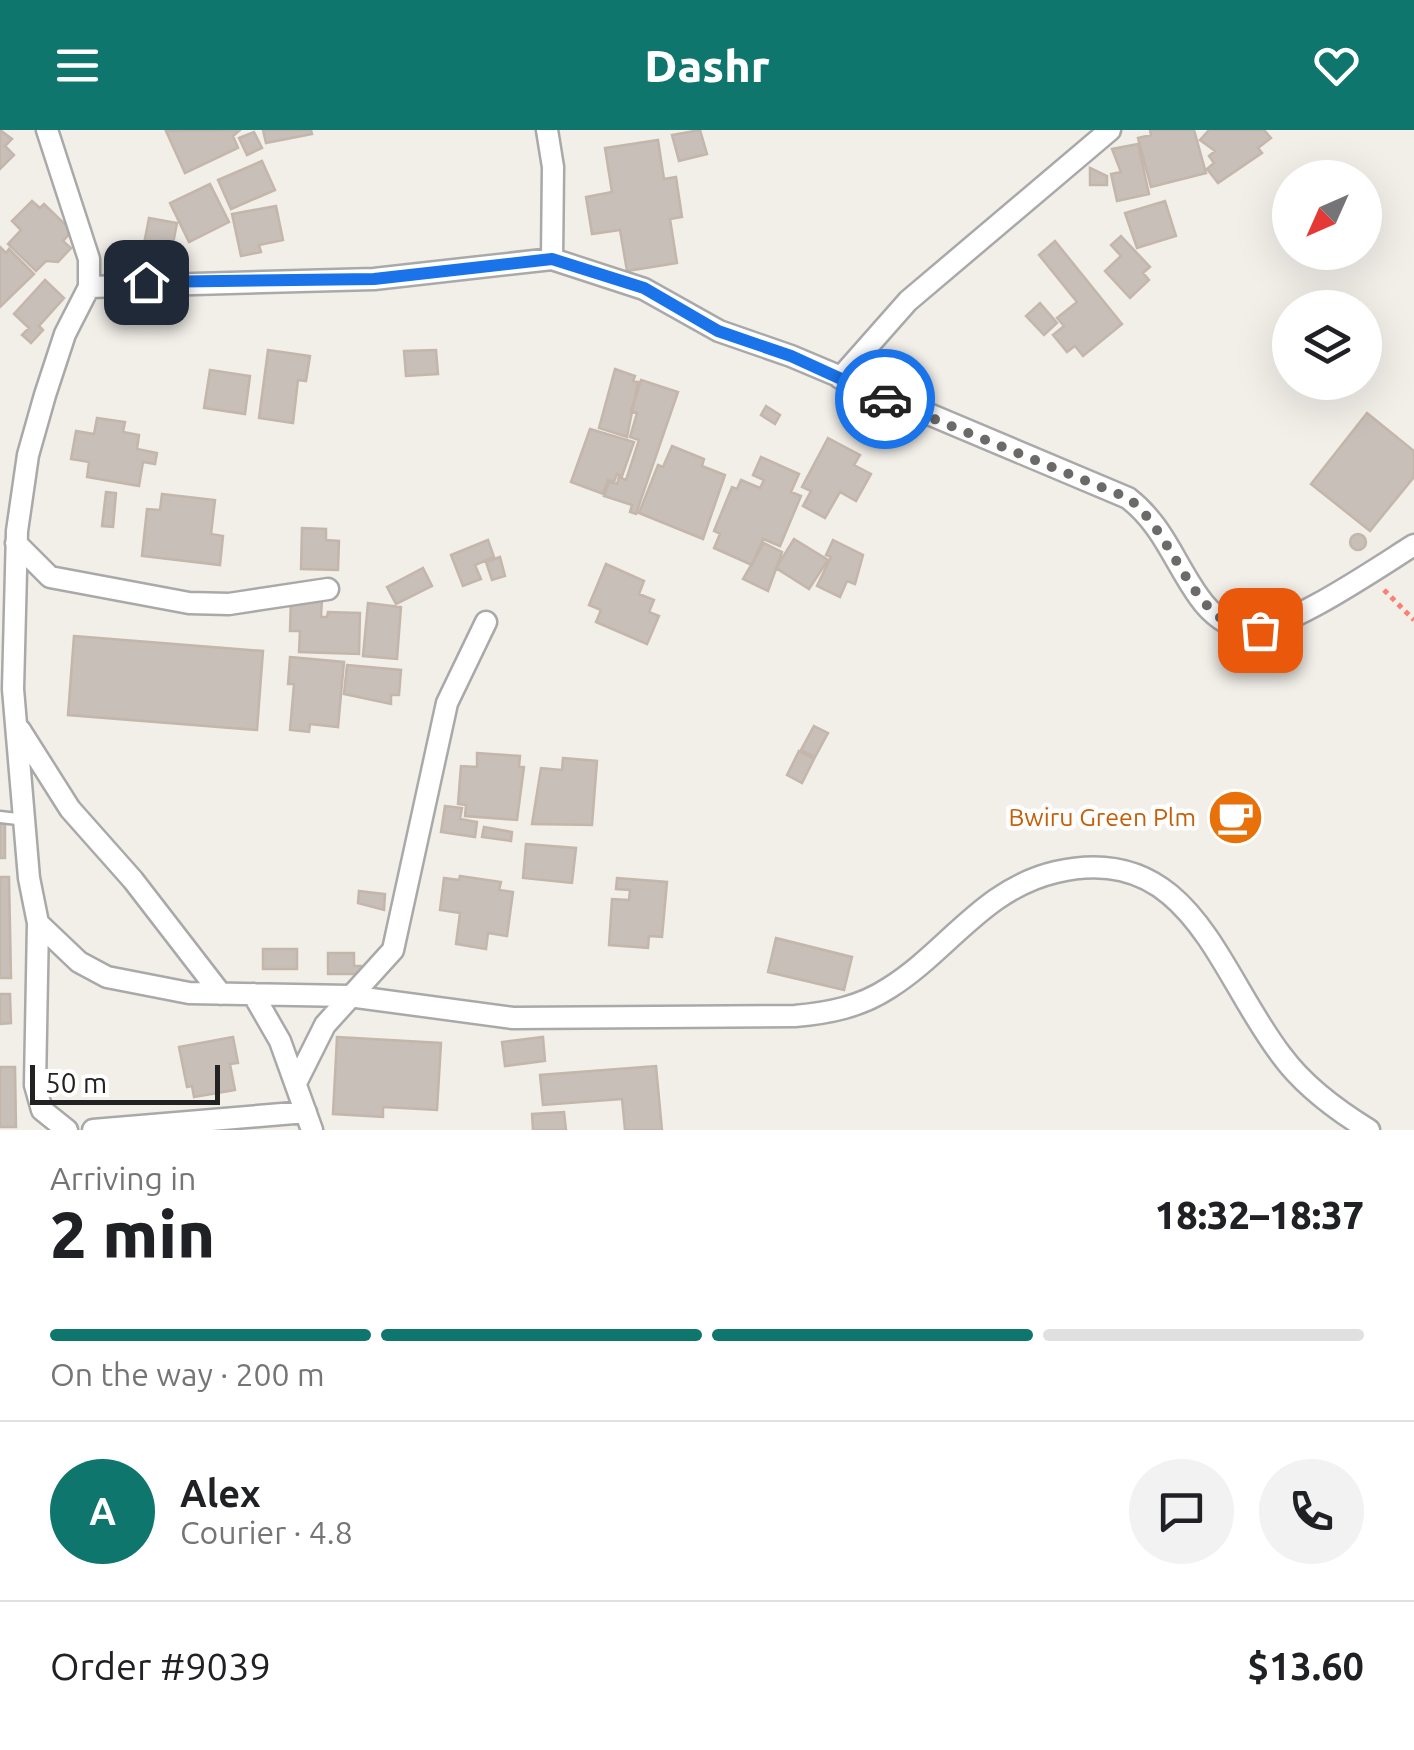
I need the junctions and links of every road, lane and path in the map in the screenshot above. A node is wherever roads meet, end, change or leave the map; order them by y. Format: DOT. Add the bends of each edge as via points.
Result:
graph roads {
  1 [pos="47,130"];
  2 [pos="547,130"];
  3 [pos="1110,130"];
  4 [pos="552,259"];
  5 [pos="89,287"];
  6 [pos="840,378"];
  7 [pos="11,534"];
  8 [pos="1414,545"];
  9 [pos="1368,573"];
  10 [pos="328,590"];
  11 [pos="1414,620"];
  12 [pos="486,622"];
  13 [pos="16,724"];
  14 [pos="0,817"];
  15 [pos="27,820"];
  16 [pos="38,923"];
  17 [pos="221,994"];
  18 [pos="253,994"];
  19 [pos="349,996"];
  20 [pos="296,1083"];
  21 [pos="309,1121"];
  22 [pos="67,1130"];
  23 [pos="93,1130"];
  24 [pos="1369,1130"];
  1 -- 5 [label="street" via="89,259"];
  2 -- 4 [label="street"];
  3 -- 6 [label="street" via="908,302"];
  4 -- 5 [label="street" via="374,279"];
  4 -- 6 [label="street" via="644,288 718,331"];
  5 -- 7 [label="street" via="64,334"];
  6 -- 9 [label="street" via="1128,498 1150,515 1199,597 1231,626 1260,630"];
  7 -- 10 [label="street" via="50,576 190,603"];
  7 -- 13 [label="street"];
  8 -- 9 [label="street"];
  9 -- 11 [label="path"];
  12 -- 19 [label="street" via="447,703 399,934 382,968"];
  13 -- 15 [label="street"];
  13 -- 17 [label="street" via="70,809"];
  14 -- 15 [label="lane"];
  15 -- 16 [label="street"];
  16 -- 17 [label="street" via="107,978"];
  16 -- 22 [label="street" via="35,1085 42,1110"];
  17 -- 18 [label="street"];
  18 -- 19 [label="street"];
  18 -- 20 [label="street"];
  19 -- 20 [label="street" via="313,1042"];
  19 -- 24 [label="street" via="513,1018 834,1012 889,988 995,897 1047,874 1124,868 1180,902 1205,930 1285,1061"];
  20 -- 21 [label="street"];
  21 -- 23 [label="street"];
}
